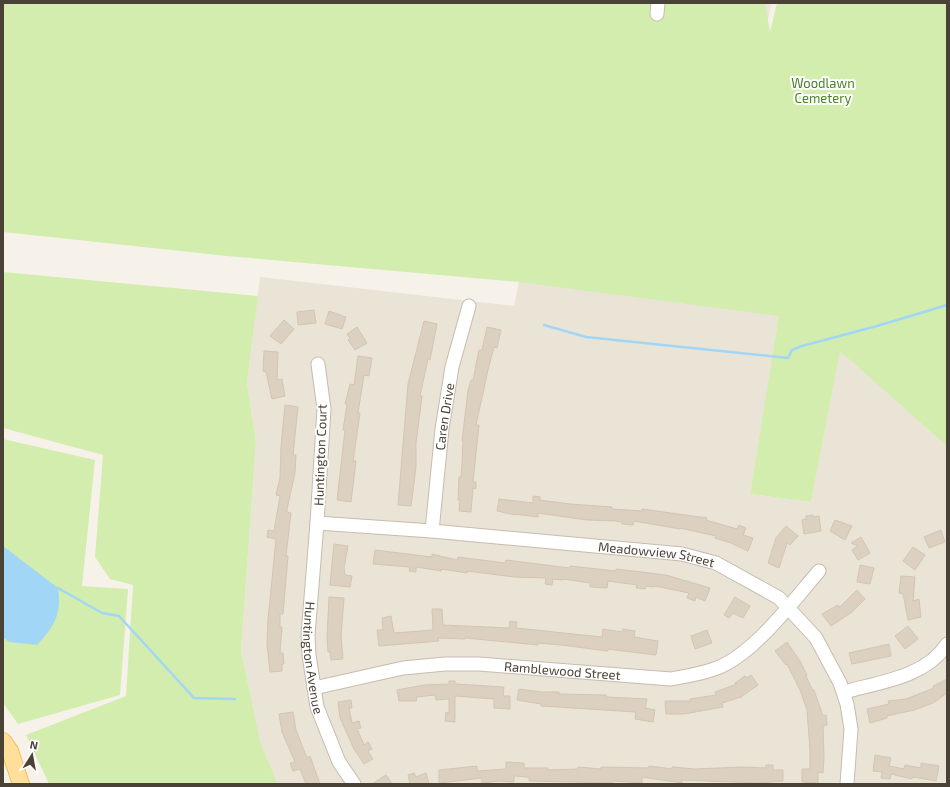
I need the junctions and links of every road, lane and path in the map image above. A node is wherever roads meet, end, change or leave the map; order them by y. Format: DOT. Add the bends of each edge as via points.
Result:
graph roads {
  1 [pos="469,306"];
  2 [pos="318,364"];
  3 [pos="317,523"];
  4 [pos="432,530"];
  5 [pos="819,571"];
  6 [pos="787,607"];
  7 [pos="947,644"];
  8 [pos="314,688"];
  9 [pos="844,692"];
  10 [pos="3,741"];
  11 [pos="21,784"];
  12 [pos="354,784"];
  13 [pos="847,784"];
  1 -- 4 [label="street, Caren Drive" via="452,367 442,429"];
  2 -- 3 [label="street, Huntington Court" via="324,409"];
  3 -- 4 [label="street, Meadowview Street"];
  3 -- 8 [label="street, Huntington Avenue" via="308,635"];
  4 -- 6 [label="street, Meadowview Street" via="682,554 716,563 740,575 779,598"];
  5 -- 6 [label="street, Ramblewood Street"];
  6 -- 8 [label="street, Ramblewood Street" via="737,658 717,668 671,679 479,664 445,664 403,668"];
  6 -- 9 [label="street, Meadowview Street" via="816,638"];
  7 -- 9 [label="street" via="930,662 898,678"];
  8 -- 12 [label="street, Huntington Avenue" via="317,707 326,732 339,762"];
  9 -- 13 [label="street, Meadowview Street" via="852,730"];
  10 -- 11 [label="main road" via="10,751"];
}
